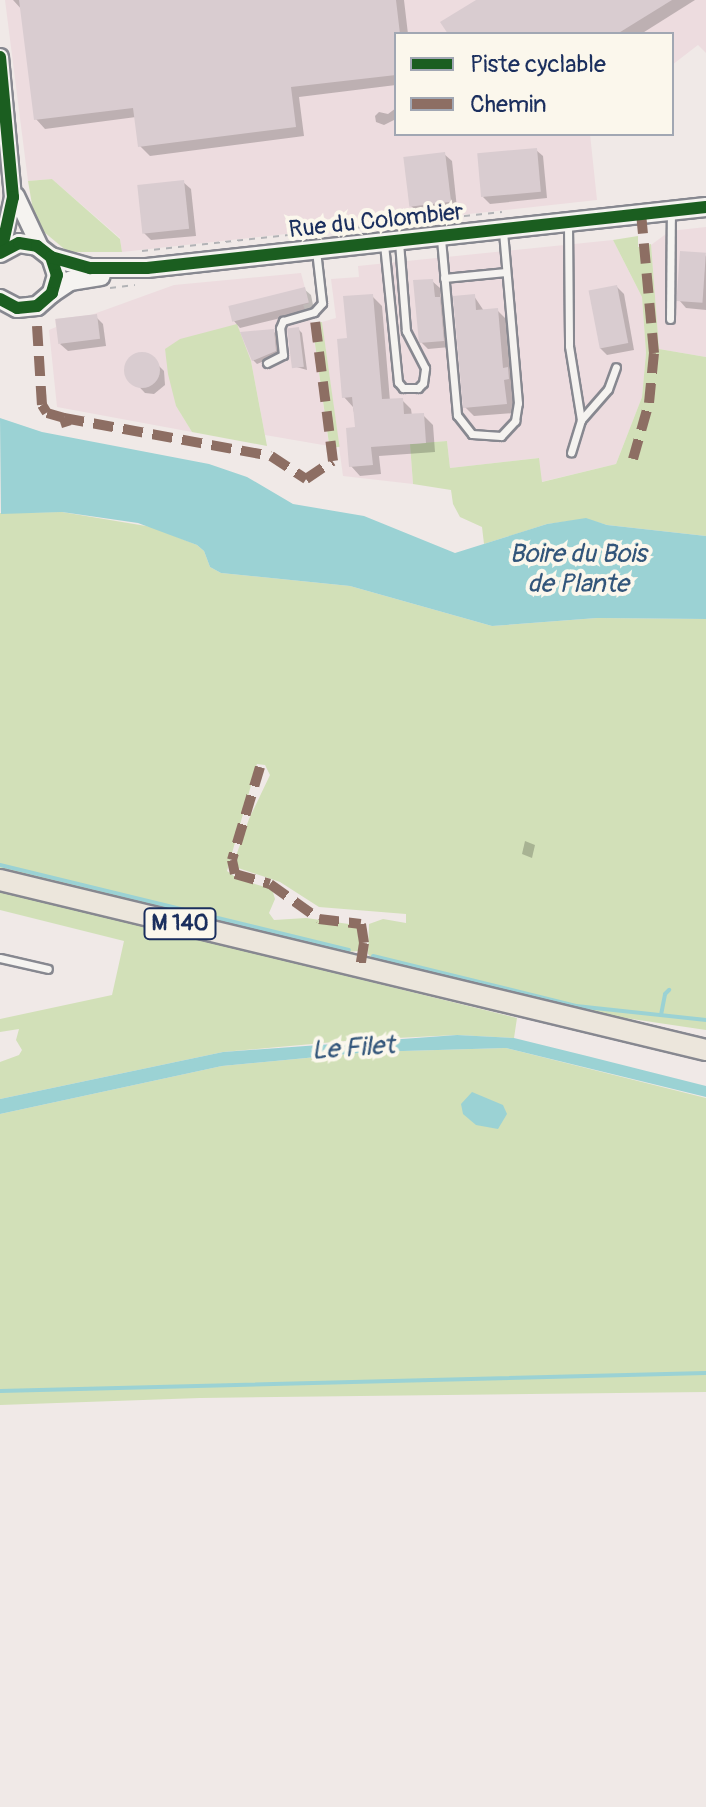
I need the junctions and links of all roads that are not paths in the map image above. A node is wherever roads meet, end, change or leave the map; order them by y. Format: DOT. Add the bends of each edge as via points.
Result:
graph roads {
  1 [pos="0,57"];
  2 [pos="13,183"];
  3 [pos="706,207"];
  4 [pos="671,211"];
  5 [pos="568,223"];
  6 [pos="502,230"];
  7 [pos="441,237"];
  8 [pos="392,242"];
  9 [pos="316,250"];
  10 [pos="46,252"];
  11 [pos="0,253"];
  12 [pos="147,268"];
  13 [pos="506,272"];
  14 [pos="444,278"];
  15 [pos="52,293"];
  16 [pos="0,299"];
  17 [pos="670,319"];
  18 [pos="406,331"];
  19 [pos="393,333"];
  20 [pos="267,363"];
  21 [pos="616,367"];
  22 [pos="581,420"];
  23 [pos="571,453"];
  24 [pos="0,880"];
  25 [pos="0,958"];
  26 [pos="48,969"];
  27 [pos="706,1050"];
  1 -- 2 [label="street"];
  2 -- 10 [label="street" via="23,216"];
  2 -- 11 [label="street" via="10,222"];
  3 -- 4 [label="main road, Rue du Colombier"];
  4 -- 5 [label="main road, Rue du Colombier"];
  4 -- 17 [label="lane"];
  5 -- 6 [label="main road, Rue du Colombier"];
  5 -- 22 [label="lane" via="568,332"];
  6 -- 7 [label="main road, Rue du Colombier"];
  6 -- 13 [label="lane"];
  7 -- 8 [label="main road, Rue du Colombier"];
  7 -- 14 [label="lane"];
  8 -- 9 [label="main road, Rue du Colombier"];
  8 -- 18 [label="lane"];
  8 -- 19 [label="lane"];
  9 -- 12 [label="main road, Rue du Colombier"];
  9 -- 20 [label="lane" via="321,307 283,321 283,355"];
  10 -- 11 [label="main road" via="19,243"];
  10 -- 12 [label="main road, Rue du Colombier" via="90,268"];
  10 -- 15 [label="main road" via="57,275"];
  12 -- 15 [label="main road, Rue du Colombier" via="74,279"];
  13 -- 14 [label="lane"];
  13 -- 14 [label="lane" via="517,412 506,434 485,438 466,431 457,415"];
  15 -- 16 [label="main road, Rue du Colombier" via="27,309"];
  18 -- 19 [label="lane"];
  18 -- 19 [label="lane" via="424,363 418,388 403,388 398,382"];
  21 -- 22 [label="lane" via="608,389"];
  22 -- 23 [label="lane"];
  24 -- 27 [label="main road, M 140"];
  25 -- 26 [label="lane"];
}
